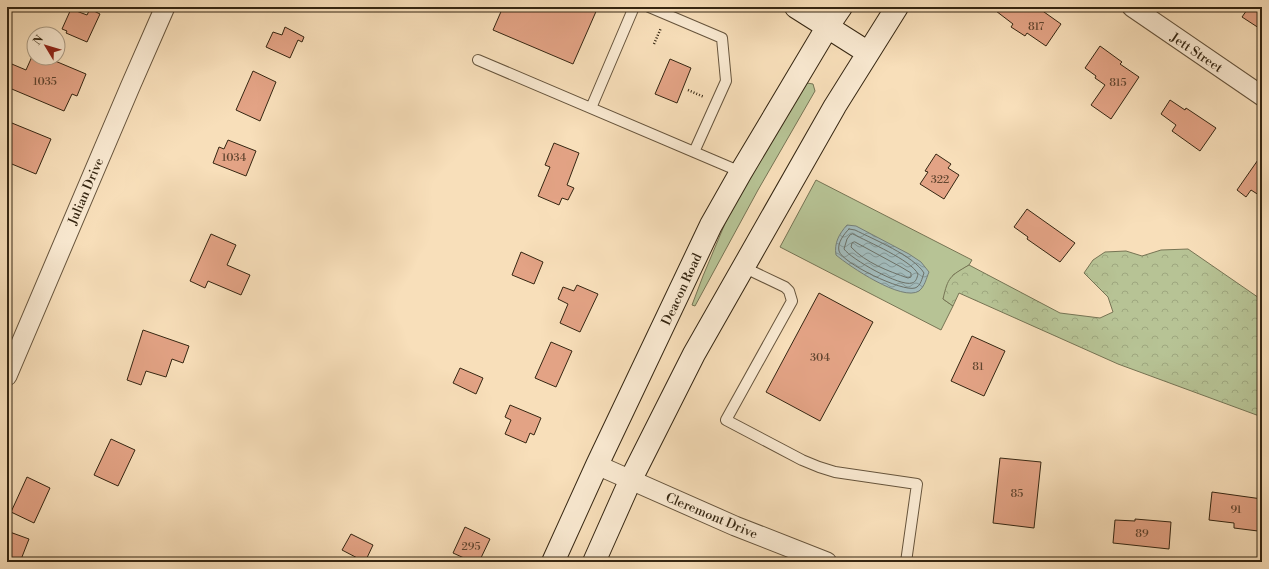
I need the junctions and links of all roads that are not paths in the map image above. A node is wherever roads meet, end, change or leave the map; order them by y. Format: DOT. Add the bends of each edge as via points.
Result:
graph roads {
  1 [pos="165,7"];
  2 [pos="634,7"];
  3 [pos="649,7"];
  4 [pos="796,7"];
  5 [pos="841,7"];
  6 [pos="897,7"];
  7 [pos="1132,7"];
  8 [pos="662,10"];
  9 [pos="828,26"];
  10 [pos="867,52"];
  11 [pos="478,60"];
  12 [pos="1262,96"];
  13 [pos="591,108"];
  14 [pos="694,152"];
  15 [pos="741,172"];
  16 [pos="743,267"];
  17 [pos="7,376"];
  18 [pos="597,465"];
  19 [pos="630,481"];
  20 [pos="553,562"];
  21 [pos="594,562"];
  22 [pos="827,562"];
  23 [pos="906,562"];
  1 -- 17 [label="street, Julian Drive"];
  2 -- 13 [label="lane"];
  3 -- 8 [label="lane"];
  4 -- 9 [label="main road"];
  5 -- 9 [label="main road, Deacon Road"];
  6 -- 10 [label="main road"];
  7 -- 12 [label="street, Jett Street"];
  8 -- 14 [label="lane" via="722,38 726,81"];
  9 -- 10 [label="main road"];
  9 -- 15 [label="main road, Deacon Road"];
  10 -- 16 [label="main road"];
  11 -- 13 [label="lane"];
  13 -- 14 [label="lane"];
  14 -- 15 [label="lane"];
  15 -- 18 [label="main road, Deacon Road" via="712,225"];
  16 -- 19 [label="main road" via="694,354"];
  16 -- 23 [label="lane" via="786,287 792,300 726,420 819,467 835,472 916,484"];
  18 -- 19 [label="street, Cleremont Drive"];
  18 -- 20 [label="main road, Deacon Road"];
  19 -- 21 [label="main road"];
  19 -- 22 [label="street, Cleremont Drive"];
}
